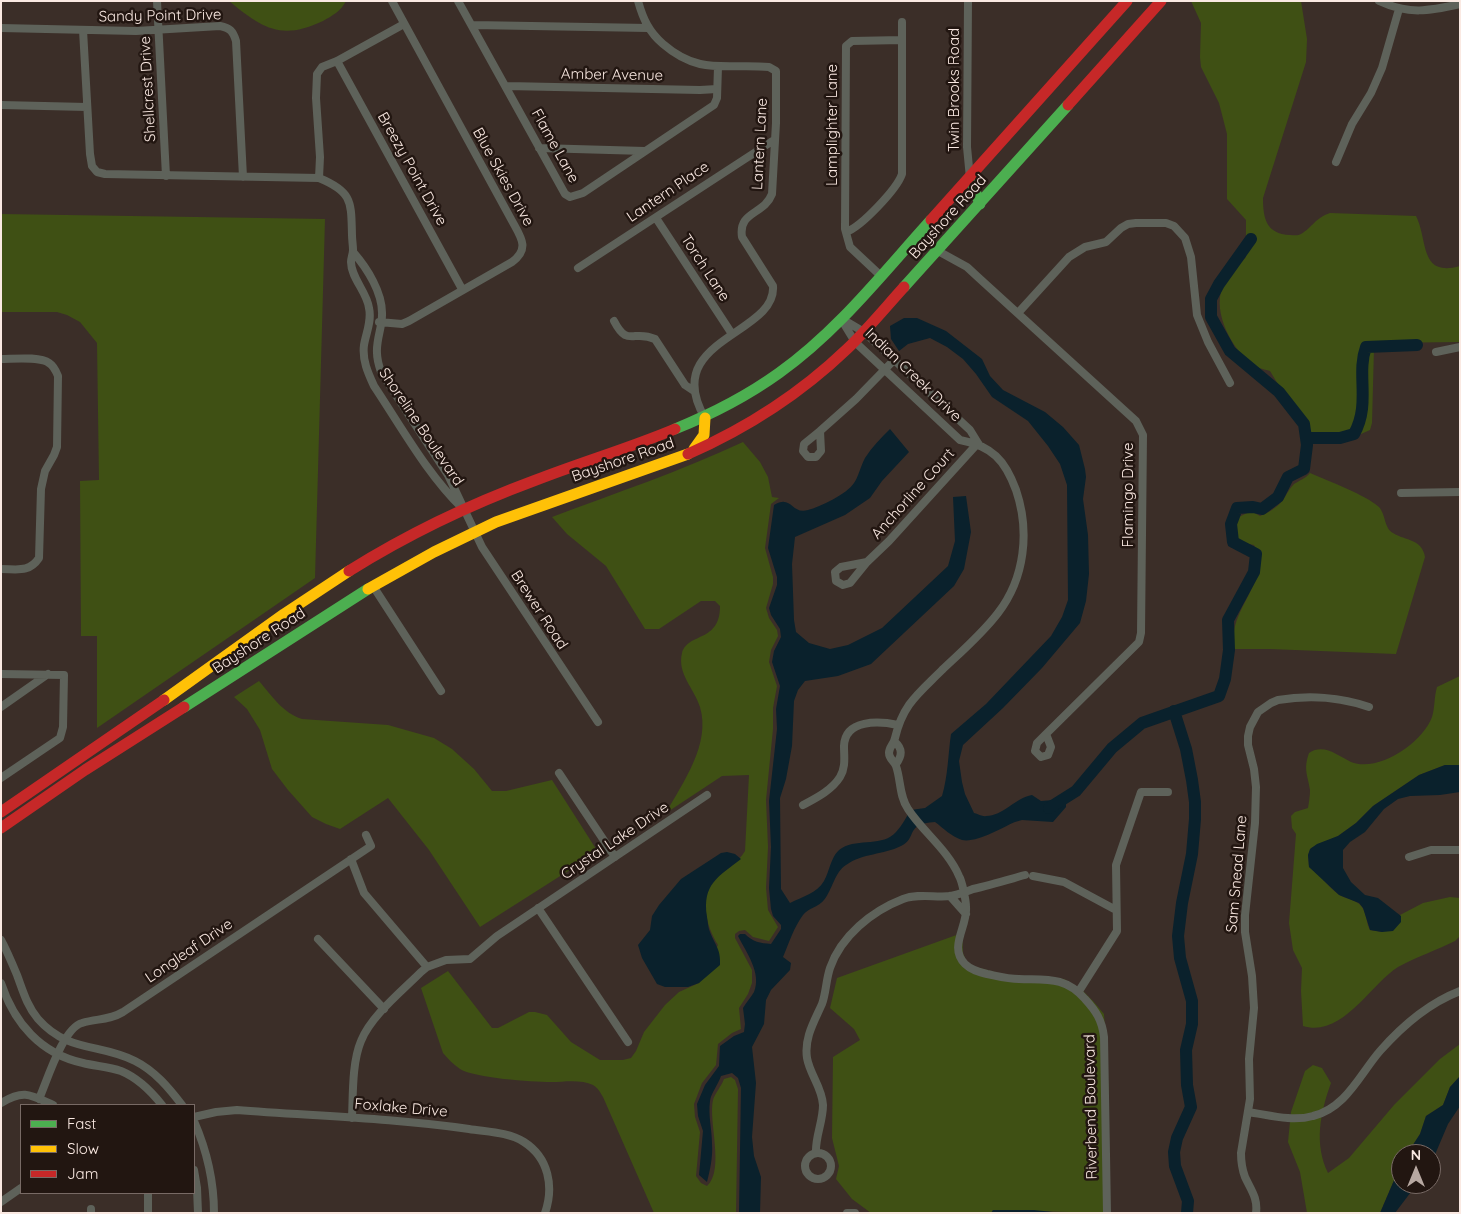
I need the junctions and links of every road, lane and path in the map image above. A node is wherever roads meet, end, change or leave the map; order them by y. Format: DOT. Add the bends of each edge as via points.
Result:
graph roads {
  1 [pos="157,1"];
  2 [pos="392,1"];
  3 [pos="458,1"];
  4 [pos="638,1"];
  5 [pos="968,1"];
  6 [pos="1127,1"];
  7 [pos="1161,1"];
  8 [pos="1380,1"];
  9 [pos="1460,4"];
  10 [pos="1399,9"];
  11 [pos="902,22"];
  12 [pos="404,24"];
  13 [pos="473,25"];
  14 [pos="1,28"];
  15 [pos="648,28"];
  16 [pos="158,29"];
  17 [pos="82,30"];
  18 [pos="902,40"];
  19 [pos="337,61"];
  20 [pos="718,66"];
  21 [pos="507,86"];
  22 [pos="717,89"];
  23 [pos="1,105"];
  24 [pos="86,107"];
  25 [pos="774,140"];
  26 [pos="539,148"];
  27 [pos="646,151"];
  28 [pos="1336,162"];
  29 [pos="166,176"];
  30 [pos="243,177"];
  31 [pos="319,178"];
  32 [pos="970,178"];
  33 [pos="980,204"];
  34 [pos="656,218"];
  35 [pos="846,232"];
  36 [pos="938,251"];
  37 [pos="353,252"];
  38 [pos="578,268"];
  39 [pos="881,276"];
  40 [pos="462,289"];
  41 [pos="1018,313"];
  42 [pos="841,319"];
  43 [pos="614,321"];
  44 [pos="370,322"];
  45 [pos="382,322"];
  46 [pos="864,332"];
  47 [pos="732,334"];
  48 [pos="855,342"];
  49 [pos="1460,347"];
  50 [pos="1436,352"];
  51 [pos="1,359"];
  52 [pos="894,360"];
  53 [pos="885,370"];
  54 [pos="1230,382"];
  55 [pos="694,391"];
  56 [pos="705,418"];
  57 [pos="820,431"];
  58 [pos="978,443"];
  59 [pos="690,452"];
  60 [pos="1460,492"];
  61 [pos="1401,493"];
  62 [pos="463,509"];
  63 [pos="474,532"];
  64 [pos="867,562"];
  65 [pos="1,569"];
  66 [pos="373,586"];
  67 [pos="205,672"];
  68 [pos="1,674"];
  69 [pos="48,674"];
  70 [pos="215,687"];
  71 [pos="441,691"];
  72 [pos="1,707"];
  73 [pos="1369,707"];
  74 [pos="598,722"];
  75 [pos="898,725"];
  76 [pos="1046,734"];
  77 [pos="895,742"];
  78 [pos="896,764"];
  79 [pos="559,773"];
  80 [pos="1,778"];
  81 [pos="1168,792"];
  82 [pos="707,795"];
  83 [pos="803,805"];
  84 [pos="1,812"];
  85 [pos="1,828"];
  86 [pos="366,835"];
  87 [pos="1460,850"];
  88 [pos="615,856"];
  89 [pos="1409,858"];
  90 [pos="351,859"];
  91 [pos="1024,875"];
  92 [pos="1033,876"];
  93 [pos="963,893"];
  94 [pos="950,896"];
  95 [pos="538,908"];
  96 [pos="1116,910"];
  97 [pos="966,914"];
  98 [pos="318,939"];
  99 [pos="1,940"];
  100 [pos="427,967"];
  101 [pos="1,983"];
  102 [pos="1079,991"];
  103 [pos="1460,991"];
  104 [pos="384,1009"];
  105 [pos="37,1018"];
  106 [pos="23,1027"];
  107 [pos="65,1039"];
  108 [pos="628,1042"];
  109 [pos="58,1054"];
  110 [pos="39,1099"];
  111 [pos="1,1103"];
  112 [pos="51,1104"];
  113 [pos="161,1104"];
  114 [pos="181,1104"];
  115 [pos="1248,1112"];
  116 [pos="195,1117"];
  117 [pos="352,1118"];
  118 [pos="195,1124"];
  119 [pos="816,1153"];
  120 [pos="195,1178"];
  121 [pos="20,1189"];
  122 [pos="148,1194"];
  123 [pos="1,1202"];
  124 [pos="148,1213"];
  125 [pos="198,1213"];
  126 [pos="214,1213"];
  127 [pos="545,1213"];
  128 [pos="847,1213"];
  129 [pos="856,1213"];
  130 [pos="1107,1213"];
  131 [pos="1256,1213"];
  1 -- 16 [label="street, Shellcrest Drive"];
  2 -- 12 [label="street, Blue Skies Drive"];
  3 -- 13 [label="street, Flame Lane"];
  4 -- 15 [label="street, Lantern Lane"];
  5 -- 32 [label="street, Twin Brooks Road" via="967,147"];
  6 -- 32 [label="main road, Bayshore Road"];
  7 -- 33 [label="main road, Bayshore Road"];
  8 -- 10 [label="street"];
  9 -- 10 [label="street" via="1422,11"];
  10 -- 28 [label="street" via="1382,68"];
  11 -- 18 [label="street"];
  12 -- 19 [label="street"];
  12 -- 40 [label="street, Blue Skies Drive" via="523,242 519,257"];
  13 -- 15 [label="street"];
  13 -- 21 [label="street, Flame Lane"];
  14 -- 17 [label="street, Sandy Point Drive"];
  15 -- 20 [label="street, Lantern Lane" via="682,59"];
  16 -- 17 [label="street, Sandy Point Drive"];
  16 -- 29 [label="street, Shellcrest Drive"];
  16 -- 30 [label="street, Sandy Point Drive" via="220,26 234,33"];
  17 -- 24 [label="street, Shoreline Boulevard"];
  18 -- 35 [label="street" via="902,174 895,188 860,224"];
  18 -- 35 [label="street, Lamplighter Lane" via="852,41 846,46"];
  19 -- 31 [label="street" via="317,74"];
  19 -- 40 [label="street, Breezy Point Drive"];
  20 -- 22 [label="street, Flame Lane"];
  20 -- 25 [label="street, Lantern Lane" via="769,67 776,71"];
  21 -- 22 [label="street, Amber Avenue"];
  21 -- 26 [label="street, Flame Lane"];
  22 -- 27 [label="street, Flame Lane" via="714,105"];
  23 -- 24 [label="street"];
  24 -- 29 [label="street, Shoreline Boulevard" via="92,166 97,172"];
  25 -- 34 [label="street, Lantern Place"];
  25 -- 47 [label="street, Lantern Lane" via="769,202 744,220 740,228 742,237 770,279 774,294 759,314"];
  26 -- 27 [label="street"];
  26 -- 27 [label="street, Flame Lane" via="565,194 570,197 583,193"];
  29 -- 30 [label="street, Shoreline Boulevard"];
  30 -- 31 [label="street, Shoreline Boulevard"];
  31 -- 37 [label="street, Shoreline Boulevard" via="339,188 349,200"];
  32 -- 33 [label="main road"];
  32 -- 39 [label="main road, Bayshore Road"];
  33 -- 36 [label="main road, Bayshore Road"];
  34 -- 38 [label="street, Lantern Place"];
  34 -- 47 [label="street, Torch Lane"];
  35 -- 39 [label="street, Lamplighter Lane" via="850,247"];
  36 -- 41 [label="street, Flamingo Drive" via="967,267"];
  36 -- 46 [label="main road, Bayshore Road"];
  37 -- 44 [label="street, Shoreline Boulevard" via="351,262 368,300"];
  37 -- 45 [label="street, Shoreline Boulevard" via="375,286 382,304"];
  39 -- 42 [label="main road, Bayshore Road"];
  40 -- 45 [label="street, Blue Skies Drive" via="402,324"];
  41 -- 54 [label="street" via="1069,257 1085,247 1106,242 1128,224 1166,223 1174,226 1185,238 1191,257 1197,316"];
  41 -- 76 [label="street, Flamingo Drive" via="1136,421 1143,435 1139,642"];
  42 -- 46 [label="street, Indian Creek Drive"];
  42 -- 48 [label="street, Indian Creek Drive"];
  42 -- 56 [label="main road, Bayshore Road" via="783,371"];
  43 -- 55 [label="street" via="620,333 627,337 655,339 685,385"];
  44 -- 45 [label="street, Blue Skies Drive"];
  44 -- 62 [label="street, Shoreline Boulevard" via="364,352 374,386 434,477"];
  45 -- 62 [label="street, Shoreline Boulevard" via="377,354 381,372 448,475"];
  46 -- 48 [label="main road, Bayshore Road"];
  46 -- 52 [label="street, Indian Creek Drive"];
  47 -- 55 [label="street, Lantern Lane" via="699,364"];
  48 -- 53 [label="street, Indian Creek Drive"];
  48 -- 59 [label="main road, Bayshore Road" via="817,376 766,414"];
  49 -- 50 [label="street"];
  51 -- 65 [label="street" via="43,360 50,363 58,376 56,447 41,489 39,558 34,566 25,569"];
  52 -- 53 [label="street"];
  52 -- 58 [label="street, Indian Creek Drive" via="970,430"];
  53 -- 57 [label="street"];
  53 -- 58 [label="street, Indian Creek Drive" via="960,440"];
  55 -- 56 [label="street"];
  56 -- 59 [label="main road" via="703,440"];
  56 -- 62 [label="main road, Bayshore Road"];
  58 -- 64 [label="street, Anchorline Court"];
  58 -- 75 [label="street, Indian Creek Drive" via="996,454 1019,499 1024,533 1018,573 999,612 914,698"];
  59 -- 63 [label="main road, Bayshore Road"];
  60 -- 61 [label="street"];
  62 -- 63 [label="street, Brewer Road"];
  62 -- 67 [label="main road, Bayshore Road" via="421,529 342,575"];
  63 -- 66 [label="main road, Bayshore Road"];
  63 -- 74 [label="street, Brewer Road" via="538,635"];
  66 -- 70 [label="main road, Bayshore Road"];
  66 -- 71 [label="street"];
  67 -- 70 [label="main road"];
  67 -- 84 [label="main road, Bayshore Road"];
  68 -- 69 [label="street"];
  69 -- 72 [label="street"];
  69 -- 80 [label="street" via="64,675 60,738"];
  70 -- 85 [label="main road, Bayshore Road"];
  73 -- 115 [label="street, Sam Snead Lane" via="1334,699 1278,700 1258,712 1250,727 1248,745 1256,787 1245,915 1245,941 1254,1008"];
  75 -- 77 [label="street, Riverbend Boulevard"];
  75 -- 83 [label="street" via="874,723 851,730 846,736 845,762 840,777 828,790"];
  77 -- 78 [label="street, Riverbend Boulevard" via="901,752"];
  77 -- 78 [label="street, Riverbend Boulevard" via="889,753"];
  78 -- 93 [label="street, Riverbend Boulevard" via="908,810 956,869"];
  79 -- 88 [label="street"];
  81 -- 96 [label="street" via="1141,792 1116,865"];
  82 -- 88 [label="street, Crystal Lake Drive"];
  86 -- 90 [label="street, Longleaf Drive" via="371,846"];
  87 -- 89 [label="street" via="1431,850"];
  88 -- 95 [label="street, Crystal Lake Drive"];
  90 -- 100 [label="street" via="364,893"];
  90 -- 107 [label="street, Longleaf Drive" via="123,1012 107,1020 81,1023 73,1027"];
  91 -- 93 [label="street"];
  92 -- 96 [label="street" via="1064,882"];
  93 -- 94 [label="street"];
  93 -- 97 [label="street, Riverbend Boulevard"];
  94 -- 97 [label="street"];
  94 -- 119 [label="street" via="905,898 889,906 869,918 844,942 836,955 808,1042 807,1058 822,1092 823,1103"];
  95 -- 100 [label="street, Crystal Lake Drive" via="470,959 446,960"];
  95 -- 108 [label="street"];
  96 -- 102 [label="street" via="1117,931"];
  97 -- 102 [label="street, Riverbend Boulevard" via="958,947 964,964 1010,978 1050,979"];
  98 -- 104 [label="street"];
  99 -- 105 [label="street"];
  100 -- 104 [label="street, Crystal Lake Drive"];
  101 -- 106 [label="street" via="10,1008"];
  102 -- 130 [label="street, Riverbend Boulevard" via="1097,1012 1103,1028"];
  103 -- 115 [label="street" via="1437,1002 1401,1029 1344,1098 1331,1109 1298,1118"];
  104 -- 117 [label="street, Crystal Lake Drive" via="368,1028 358,1049"];
  105 -- 106 [label="street"];
  105 -- 107 [label="street"];
  106 -- 109 [label="street"];
  107 -- 109 [label="street, Longleaf Drive"];
  107 -- 114 [label="street" via="82,1047 136,1061 159,1078"];
  109 -- 110 [label="street, Longleaf Drive"];
  109 -- 113 [label="street" via="120,1071 148,1089"];
  110 -- 111 [label="street" via="19,1095"];
  110 -- 112 [label="street"];
  115 -- 131 [label="street, Sam Snead Lane" via="1241,1162 1256,1199"];
  116 -- 117 [label="street, Foxlake Drive" via="237,1110"];
  117 -- 127 [label="street, Foxlake Drive" via="447,1125 515,1138 533,1149 545,1166 550,1194"];
  118 -- 126 [label="street" via="211,1170"];
  120 -- 125 [label="street"];
  121 -- 123 [label="street"];
  122 -- 124 [label="street"];
  128 -- 129 [label="street"];
}
